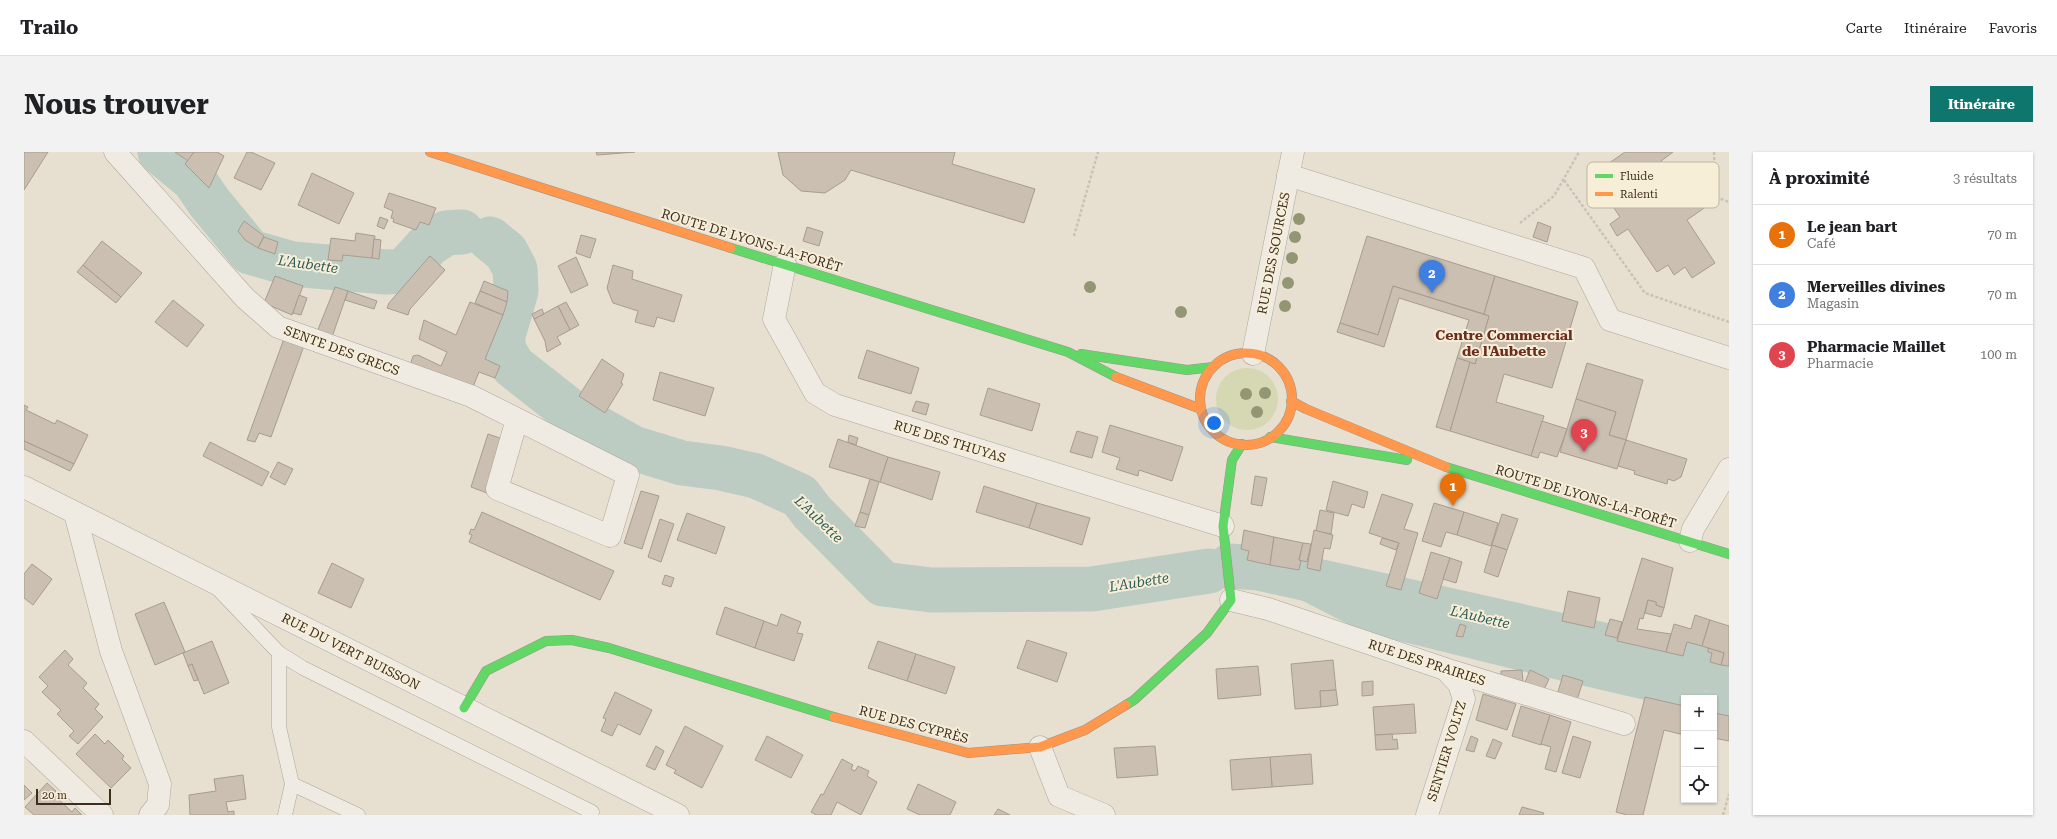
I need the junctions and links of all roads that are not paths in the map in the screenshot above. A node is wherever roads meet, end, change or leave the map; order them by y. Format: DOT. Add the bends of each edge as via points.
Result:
graph roads {
  1 [pos="114,152"];
  2 [pos="430,152"];
  3 [pos="1293,152"];
  4 [pos="1288,176"];
  5 [pos="785,264"];
  6 [pos="1068,352"];
  7 [pos="1254,354"];
  8 [pos="1728,354"];
  9 [pos="1213,367"];
  10 [pos="1291,400"];
  11 [pos="1201,409"];
  12 [pos="517,419"];
  13 [pos="1270,438"];
  14 [pos="1242,444"];
  15 [pos="1436,464"];
  16 [pos="1729,469"];
  17 [pos="24,488"];
  18 [pos="76,513"];
  19 [pos="1223,526"];
  20 [pos="1690,541"];
  21 [pos="1729,554"];
  22 [pos="208,579"];
  23 [pos="1231,600"];
  24 [pos="279,653"];
  25 [pos="1445,669"];
  26 [pos="464,708"];
  27 [pos="1624,724"];
  28 [pos="24,741"];
  29 [pos="1040,747"];
  30 [pos="292,784"];
  31 [pos="592,812"];
  32 [pos="102,815"];
  33 [pos="150,815"];
  34 [pos="285,815"];
  35 [pos="358,815"];
  36 [pos="678,815"];
  37 [pos="1104,815"];
  38 [pos="1427,815"];
  1 -- 12 [label="street, SENTE DES GRECS" via="245,298 278,327 471,396"];
  2 -- 5 [label="main road, ROUTE DE LYONS-LA-FORÊT"];
  3 -- 4 [label="street, RUE DES SOURCES"];
  4 -- 7 [label="street, RUE DES SOURCES"];
  4 -- 8 [label="street" via="1584,268 1610,320"];
  5 -- 6 [label="main road, ROUTE DE LYONS-LA-FORÊT"];
  5 -- 19 [label="street, RUE DES THUYAS" via="774,319 815,394 835,405"];
  6 -- 9 [label="main road, ROUTE DE LYONS-LA-FORÊT" via="1187,370"];
  6 -- 11 [label="main road, ROUTE DE LYONS-LA-FORÊT" via="1109,374"];
  7 -- 9 [label="main road" via="1235,354"];
  7 -- 10 [label="main road" via="1268,359 1281,369 1289,384"];
  9 -- 11 [label="main road" via="1202,386"];
  10 -- 13 [label="main road" via="1283,425"];
  10 -- 15 [label="main road, ROUTE DE LYONS-LA-FORÊT" via="1306,409"];
  11 -- 14 [label="main road" via="1207,423 1216,434 1228,441"];
  12 -- 12 [label="street, SENTE DES GRECS" via="628,475 610,536 497,489"];
  13 -- 14 [label="main road" via="1257,443"];
  13 -- 15 [label="main road, ROUTE DE LYONS-LA-FORÊT" via="1290,439"];
  14 -- 19 [label="main road" via="1232,460"];
  15 -- 20 [label="main road, ROUTE DE LYONS-LA-FORÊT"];
  16 -- 20 [label="street" via="1693,529"];
  17 -- 18 [label="street, RUE DU VERT BUISSON"];
  18 -- 22 [label="street, RUE DU VERT BUISSON"];
  18 -- 33 [label="street" via="111,651 160,784 158,804"];
  19 -- 23 [label="main road"];
  20 -- 21 [label="main road, ROUTE DE LYONS-LA-FORÊT"];
  22 -- 24 [label="lane"];
  22 -- 26 [label="street, RUE DU VERT BUISSON"];
  23 -- 25 [label="street, RUE DES PRAIRIES" via="1268,609"];
  23 -- 29 [label="main road, RUE DES CYPRÈS" via="1208,634 1134,700 1084,730"];
  24 -- 30 [label="lane" via="279,727"];
  24 -- 31 [label="lane" via="303,668"];
  25 -- 27 [label="street, RUE DES PRAIRIES"];
  25 -- 38 [label="street, SENTIER VOLTZ" via="1459,684 1464,699"];
  26 -- 29 [label="main road, RUE DES CYPRÈS" via="486,671 546,641 572,640 609,648 827,715 968,753"];
  26 -- 36 [label="street, RUE DU VERT BUISSON"];
  28 -- 32 [label="street"];
  29 -- 37 [label="street" via="1059,796"];
  30 -- 34 [label="lane"];
  30 -- 35 [label="lane"];
}
